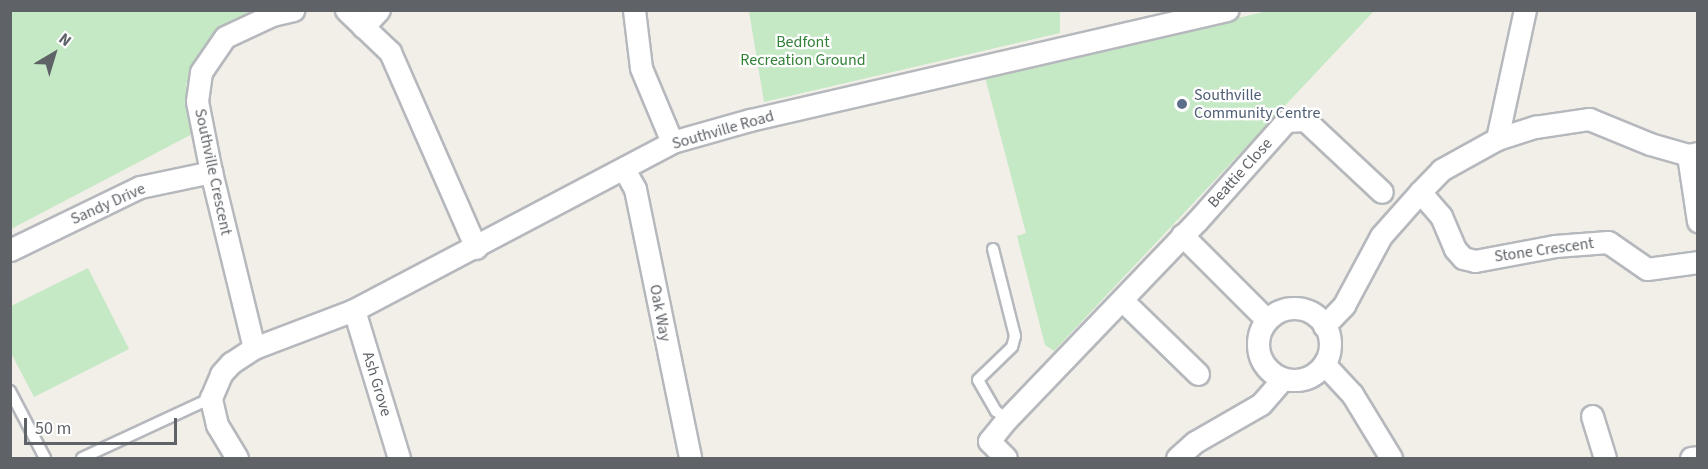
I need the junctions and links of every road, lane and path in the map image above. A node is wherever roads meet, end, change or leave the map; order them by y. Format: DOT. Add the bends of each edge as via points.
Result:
graph roads {
  1 [pos="293,10"];
  2 [pos="346,10"];
  3 [pos="379,10"];
  4 [pos="634,10"];
  5 [pos="1227,10"];
  6 [pos="1524,10"];
  7 [pos="363,27"];
  8 [pos="1497,139"];
  9 [pos="672,142"];
  10 [pos="1693,154"];
  11 [pos="624,169"];
  12 [pos="211,172"];
  13 [pos="1382,192"];
  14 [pos="1420,192"];
  15 [pos="1698,221"];
  16 [pos="1182,235"];
  17 [pos="476,248"];
  18 [pos="993,249"];
  19 [pos="10,250"];
  20 [pos="1698,262"];
  21 [pos="1122,300"];
  22 [pos="354,310"];
  23 [pos="1267,320"];
  24 [pos="1324,326"];
  25 [pos="254,348"];
  26 [pos="1324,364"];
  27 [pos="1198,374"];
  28 [pos="1283,379"];
  29 [pos="10,391"];
  30 [pos="211,398"];
  31 [pos="1592,416"];
  32 [pos="1007,420"];
  33 [pos="1387,456"];
  34 [pos="1698,457"];
  35 [pos="45,459"];
  36 [pos="82,459"];
  37 [pos="237,459"];
  38 [pos="399,459"];
  39 [pos="690,459"];
  40 [pos="1006,459"];
  41 [pos="1177,459"];
  42 [pos="1605,459"];
  43 [pos="1691,459"];
  1 -- 12 [label="street, Southville Crescent" via="272,15 225,37 201,72 197,101"];
  2 -- 7 [label="street"];
  3 -- 7 [label="street"];
  4 -- 9 [label="street" via="641,68"];
  5 -- 9 [label="street, Southville Road" via="750,120"];
  6 -- 8 [label="street"];
  7 -- 17 [label="street" via="390,52"];
  8 -- 10 [label="street" via="1535,127 1589,118 1650,144"];
  8 -- 14 [label="street" via="1441,170"];
  9 -- 11 [label="street, Southville Road"];
  10 -- 15 [label="street"];
  11 -- 17 [label="street, Southville Road"];
  11 -- 39 [label="street, Oak Way" via="635,189"];
  12 -- 19 [label="street, Sandy Drive" via="140,187"];
  12 -- 25 [label="street, Southville Crescent"];
  13 -- 16 [label="street, Beattie Close" via="1305,120 1287,121"];
  14 -- 20 [label="street, Stone Crescent" via="1441,216 1455,249 1463,258 1474,261 1555,246 1608,242 1647,269"];
  14 -- 24 [label="street" via="1381,236 1344,305"];
  16 -- 21 [label="street, Beattie Close"];
  16 -- 23 [label="street"];
  17 -- 22 [label="street, Southville Road"];
  18 -- 32 [label="lane" via="1015,336 1012,347 978,380 996,411"];
  21 -- 27 [label="street"];
  21 -- 32 [label="street, Beattie Close"];
  22 -- 25 [label="street, Southville Road"];
  22 -- 38 [label="street, Ash Grove"];
  23 -- 24 [label="street" via="1276,313 1297,309 1308,312"];
  23 -- 28 [label="street" via="1257,342 1259,354 1272,374"];
  24 -- 26 [label="street" via="1330,345"];
  25 -- 30 [label="street, Southville Road" via="221,374"];
  26 -- 28 [label="street" via="1306,379"];
  26 -- 33 [label="street" via="1352,394"];
  28 -- 41 [label="street" via="1261,404 1195,442"];
  29 -- 35 [label="lane"];
  30 -- 36 [label="lane"];
  30 -- 37 [label="street" via="217,425"];
  31 -- 42 [label="street"];
  32 -- 40 [label="street, Beattie Close" via="989,441"];
  34 -- 43 [label="street"];
}
